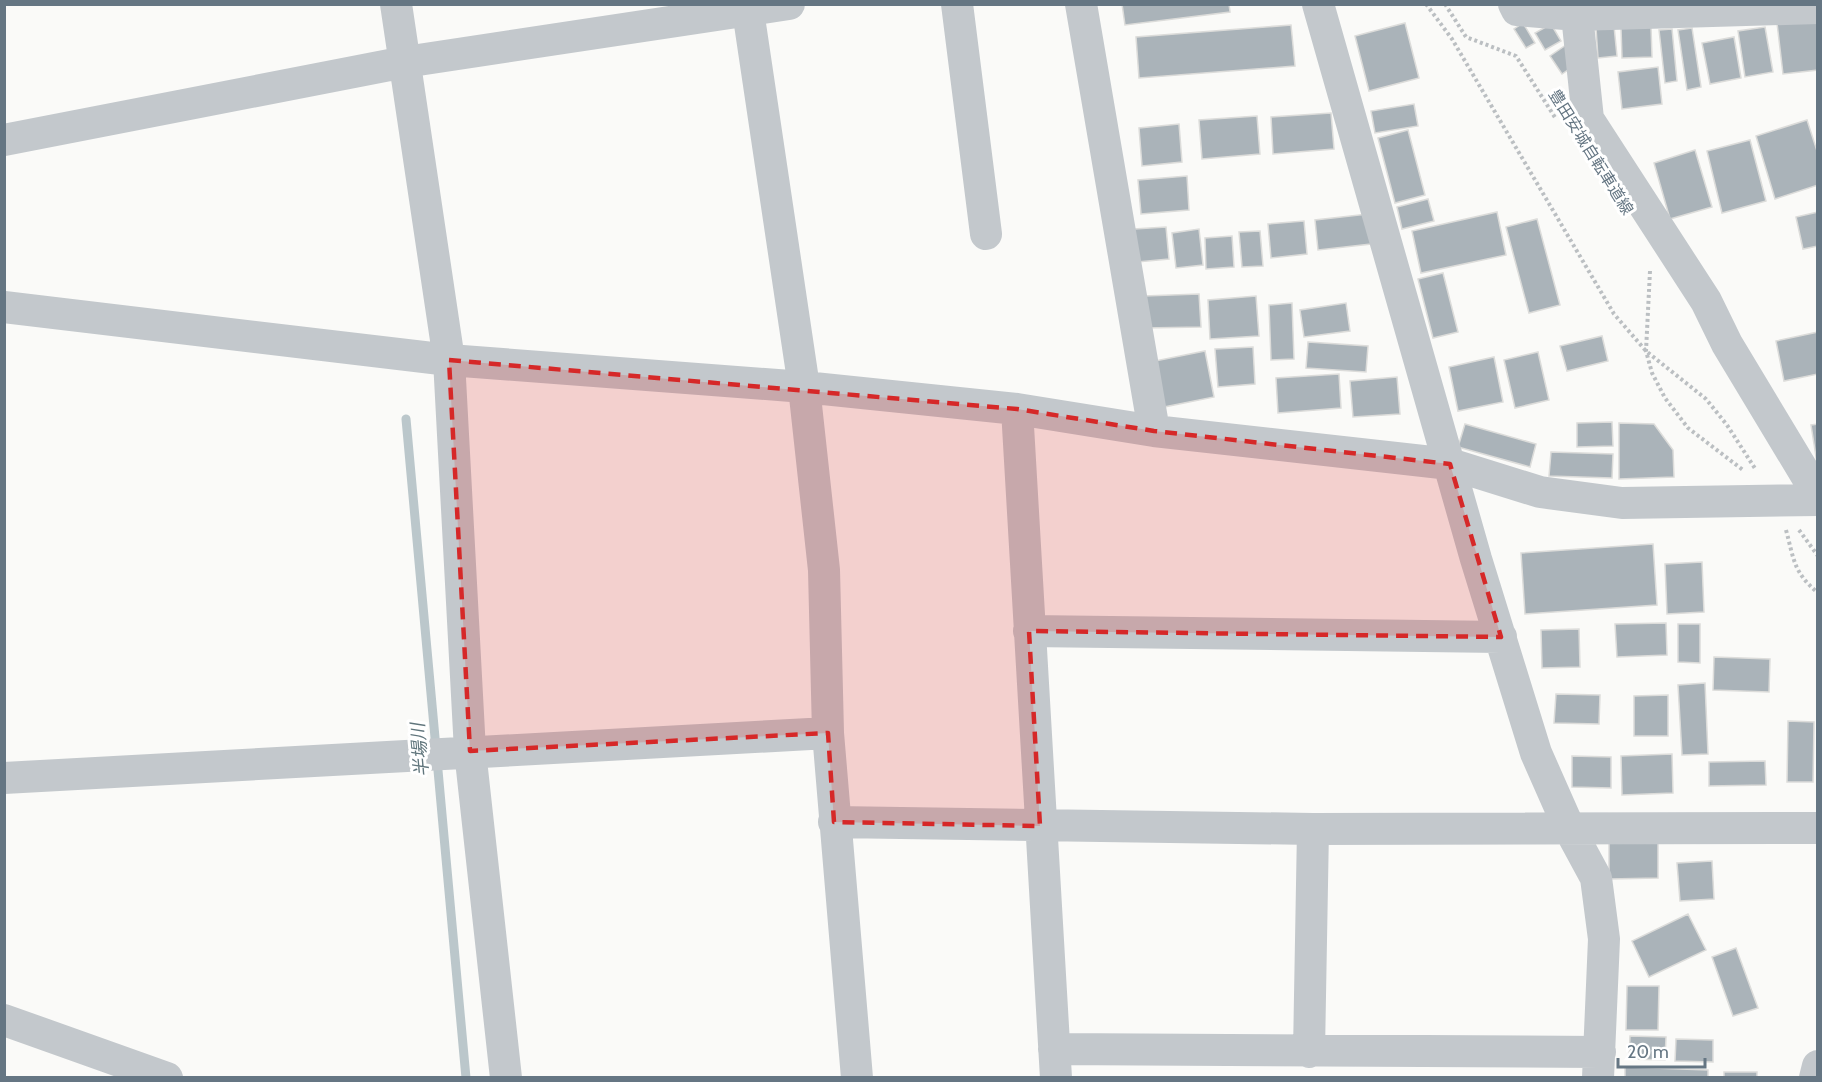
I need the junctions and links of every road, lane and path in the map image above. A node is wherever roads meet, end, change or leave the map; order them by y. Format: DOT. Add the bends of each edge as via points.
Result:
graph roads {
  1 [pos="396,4"];
  2 [pos="789,4"];
  3 [pos="957,4"];
  4 [pos="1081,4"];
  5 [pos="1318,4"];
  6 [pos="1426,4"];
  7 [pos="1445,4"];
  8 [pos="1514,4"];
  9 [pos="748,8"];
  10 [pos="1818,8"];
  11 [pos="1577,15"];
  12 [pos="405,62"];
  13 [pos="1561,127"];
  14 [pos="4,140"];
  15 [pos="986,234"];
  16 [pos="1645,261"];
  17 [pos="4,307"];
  18 [pos="1646,351"];
  19 [pos="449,360"];
  20 [pos="804,387"];
  21 [pos="1017,409"];
  22 [pos="1154,431"];
  23 [pos="1450,464"];
  24 [pos="1818,495"];
  25 [pos="1777,500"];
  26 [pos="1818,500"];
  27 [pos="1818,556"];
  28 [pos="1818,593"];
  29 [pos="1029,631"];
  30 [pos="1501,637"];
  31 [pos="828,733"];
  32 [pos="470,752"];
  33 [pos="4,778"];
  34 [pos="834,822"];
  35 [pos="1040,826"];
  36 [pos="1818,828"];
  37 [pos="1313,830"];
  38 [pos="1570,830"];
  39 [pos="4,1020"];
  40 [pos="1309,1053"];
  41 [pos="1055,1063"];
  42 [pos="1599,1065"];
  43 [pos="1818,1066"];
  44 [pos="167,1077"];
  45 [pos="506,1077"];
  46 [pos="857,1077"];
  47 [pos="1815,1077"];
  1 -- 12 [label="street"];
  2 -- 9 [label="street"];
  3 -- 15 [label="street"];
  4 -- 22 [label="street"];
  5 -- 23 [label="street"];
  6 -- 18 [label="path" via="1452,39 1614,314"];
  7 -- 13 [label="path, 豊田安城自転車道線" via="1466,37 1516,56"];
  8 -- 11 [label="street" via="1518,10"];
  9 -- 12 [label="street"];
  9 -- 20 [label="street"];
  10 -- 11 [label="street"];
  11 -- 24 [label="street" via="1588,119 1706,301 1727,344"];
  12 -- 14 [label="street"];
  12 -- 19 [label="street"];
  16 -- 18 [label="path" via="1650,270"];
  17 -- 19 [label="street"];
  18 -- 25 [label="path" via="1706,399"];
  18 -- 25 [label="path" via="1665,398 1688,429"];
  19 -- 20 [label="street"];
  19 -- 32 [label="street"];
  20 -- 21 [label="street"];
  20 -- 31 [label="street" via="824,570"];
  21 -- 22 [label="street"];
  21 -- 29 [label="street"];
  22 -- 23 [label="street"];
  23 -- 25 [label="street" via="1540,492 1622,503"];
  23 -- 30 [label="street"];
  25 -- 26 [label="street"];
  25 -- 27 [label="path"];
  25 -- 28 [label="path" via="1794,567"];
  29 -- 30 [label="street"];
  29 -- 35 [label="street"];
  30 -- 38 [label="street" via="1536,753"];
  31 -- 32 [label="street"];
  31 -- 34 [label="street"];
  32 -- 33 [label="street"];
  32 -- 45 [label="street"];
  34 -- 35 [label="street"];
  34 -- 46 [label="street"];
  35 -- 37 [label="street"];
  35 -- 41 [label="street"];
  36 -- 38 [label="street"];
  37 -- 38 [label="street"];
  37 -- 40 [label="street"];
  38 -- 42 [label="street" via="1596,878 1603,929"];
  39 -- 44 [label="street"];
  40 -- 41 [label="street"];
  40 -- 42 [label="street"];
  43 -- 47 [label="street"];
}
